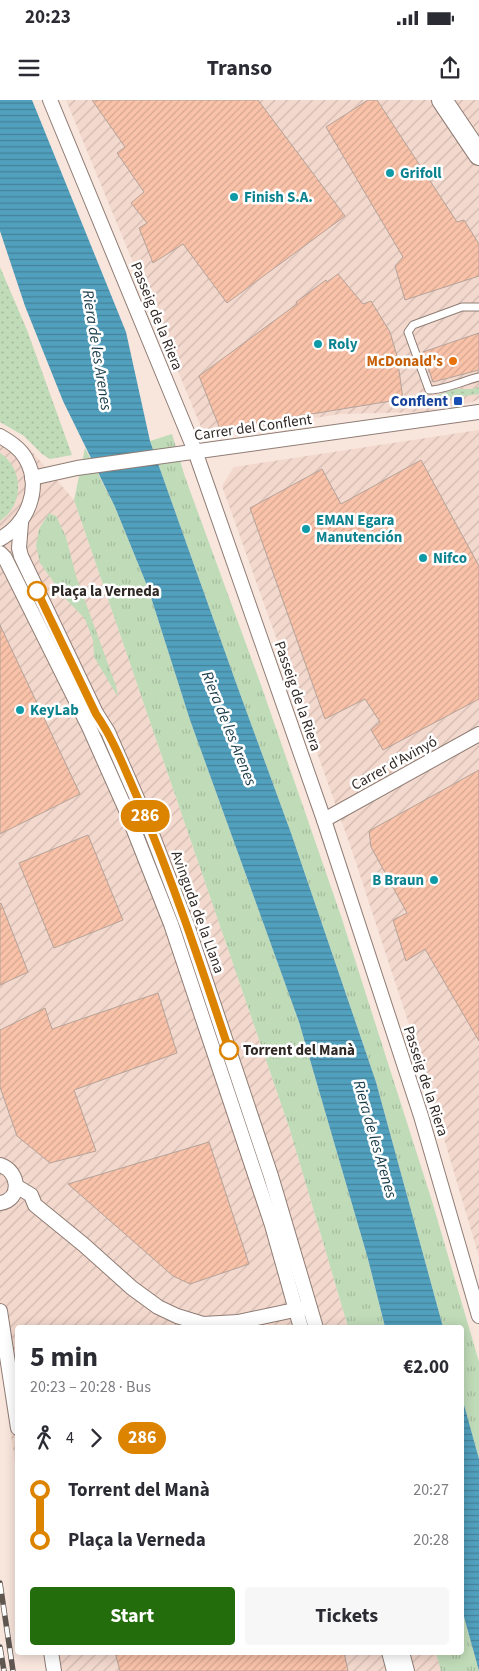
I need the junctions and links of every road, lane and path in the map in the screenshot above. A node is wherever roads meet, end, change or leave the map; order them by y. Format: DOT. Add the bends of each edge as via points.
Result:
graph roads {
  1 [pos="50,100"];
  2 [pos="442,100"];
  3 [pos="479,155"];
  4 [pos="479,306"];
  5 [pos="479,376"];
  6 [pos="479,412"];
  7 [pos="0,436"];
  8 [pos="196,452"];
  9 [pos="32,478"];
  10 [pos="21,523"];
  11 [pos="0,539"];
  12 [pos="0,553"];
  13 [pos="479,734"];
  14 [pos="324,820"];
  15 [pos="0,1165"];
  16 [pos="16,1186"];
  17 [pos="4,1201"];
  18 [pos="35,1205"];
  19 [pos="303,1308"];
  20 [pos="0,1310"];
  21 [pos="479,1316"];
  22 [pos="301,1325"];
  23 [pos="314,1325"];
  24 [pos="15,1408"];
  25 [pos="51,1655"];
  26 [pos="390,1655"];
  27 [pos="403,1655"];
  28 [pos="54,1671"];
  29 [pos="394,1671"];
  30 [pos="407,1671"];
  1 -- 8 [label="street, Passeig de la Riera"];
  2 -- 3 [label="main road"];
  4 -- 5 [label="lane" via="455,309 412,325 408,332 429,390 436,391"];
  6 -- 8 [label="street, Carrer del Conflent"];
  7 -- 9 [label="street" via="13,443 26,459"];
  8 -- 9 [label="street, Carrer del Conflent" via="77,468"];
  8 -- 14 [label="street, Passeig de la Riera"];
  9 -- 10 [label="street" via="30,505"];
  10 -- 11 [label="street"];
  10 -- 19 [label="street, Avinguda de la Llana" via="19,548 22,556 96,714 108,732 187,925 271,1176"];
  12 -- 19 [label="street, Avinguda de la Llana" via="85,719 126,810 170,924"];
  13 -- 14 [label="street, Carrer d'Avinyó"];
  14 -- 21 [label="street, Passeig de la Riera" via="421,1116"];
  15 -- 16 [label="street" via="14,1175"];
  16 -- 17 [label="street"];
  16 -- 18 [label="street" via="31,1195"];
  17 -- 18 [label="street"];
  18 -- 19 [label="street" via="132,1288 177,1316 212,1324 238,1322"];
  19 -- 22 [label="street, Avinguda de la Llana"];
  19 -- 23 [label="street, Avinguda de la Llana"];
  20 -- 24 [label="street"];
  25 -- 28 [label="street"];
  26 -- 29 [label="street"];
  27 -- 30 [label="street"];
}
